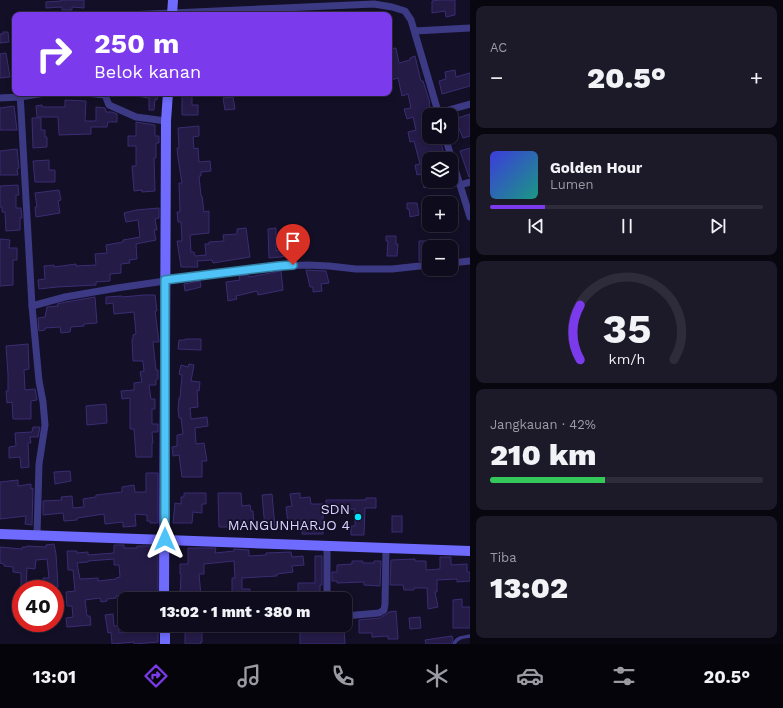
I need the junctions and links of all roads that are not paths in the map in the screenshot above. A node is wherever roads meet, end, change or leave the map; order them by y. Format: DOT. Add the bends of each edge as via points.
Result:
graph roads {
  1 [pos="173,0"];
  2 [pos="172,12"];
  3 [pos="212,12"];
  4 [pos="470,28"];
  5 [pos="415,31"];
  6 [pos="13,96"];
  7 [pos="20,96"];
  8 [pos="106,96"];
  9 [pos="168,96"];
  10 [pos="0,98"];
  11 [pos="470,104"];
  12 [pos="436,108"];
  13 [pos="457,108"];
  14 [pos="166,121"];
  15 [pos="447,144"];
  16 [pos="470,182"];
  17 [pos="460,184"];
  18 [pos="470,217"];
  19 [pos="470,261"];
  20 [pos="458,262"];
  21 [pos="422,267"];
  22 [pos="165,280"];
  23 [pos="32,306"];
  24 [pos="0,534"];
  25 [pos="37,535"];
  26 [pos="165,539"];
  27 [pos="327,546"];
  28 [pos="386,548"];
  29 [pos="470,551"];
  30 [pos="164,592"];
  31 [pos="327,592"];
  32 [pos="352,615"];
  33 [pos="165,632"];
  34 [pos="470,636"];
  35 [pos="165,644"];
  36 [pos="454,644"];
  1 -- 2 [label="street"];
  3 -- 5 [label="street" via="374,4 405,11"];
  4 -- 5 [label="street"];
  5 -- 12 [label="street"];
  6 -- 10 [label="street"];
  7 -- 23 [label="street"];
  8 -- 14 [label="street" via="109,105 136,117"];
  9 -- 14 [label="street"];
  11 -- 13 [label="street"];
  14 -- 22 [label="street"];
  15 -- 17 [label="street"];
  16 -- 17 [label="street"];
  17 -- 18 [label="street"];
  19 -- 20 [label="street"];
  21 -- 22 [label="street" via="356,269 279,266"];
  22 -- 23 [label="street" via="66,297"];
  22 -- 26 [label="street"];
  23 -- 25 [label="street" via="45,426 39,464"];
  24 -- 25 [label="street"];
  25 -- 26 [label="street"];
  26 -- 27 [label="street"];
  26 -- 30 [label="street"];
  27 -- 28 [label="street"];
  27 -- 31 [label="street"];
  28 -- 29 [label="street"];
  28 -- 32 [label="street" via="384,610 379,613"];
  33 -- 35 [label="street"];
  34 -- 36 [label="lane" via="460,638"];
}
